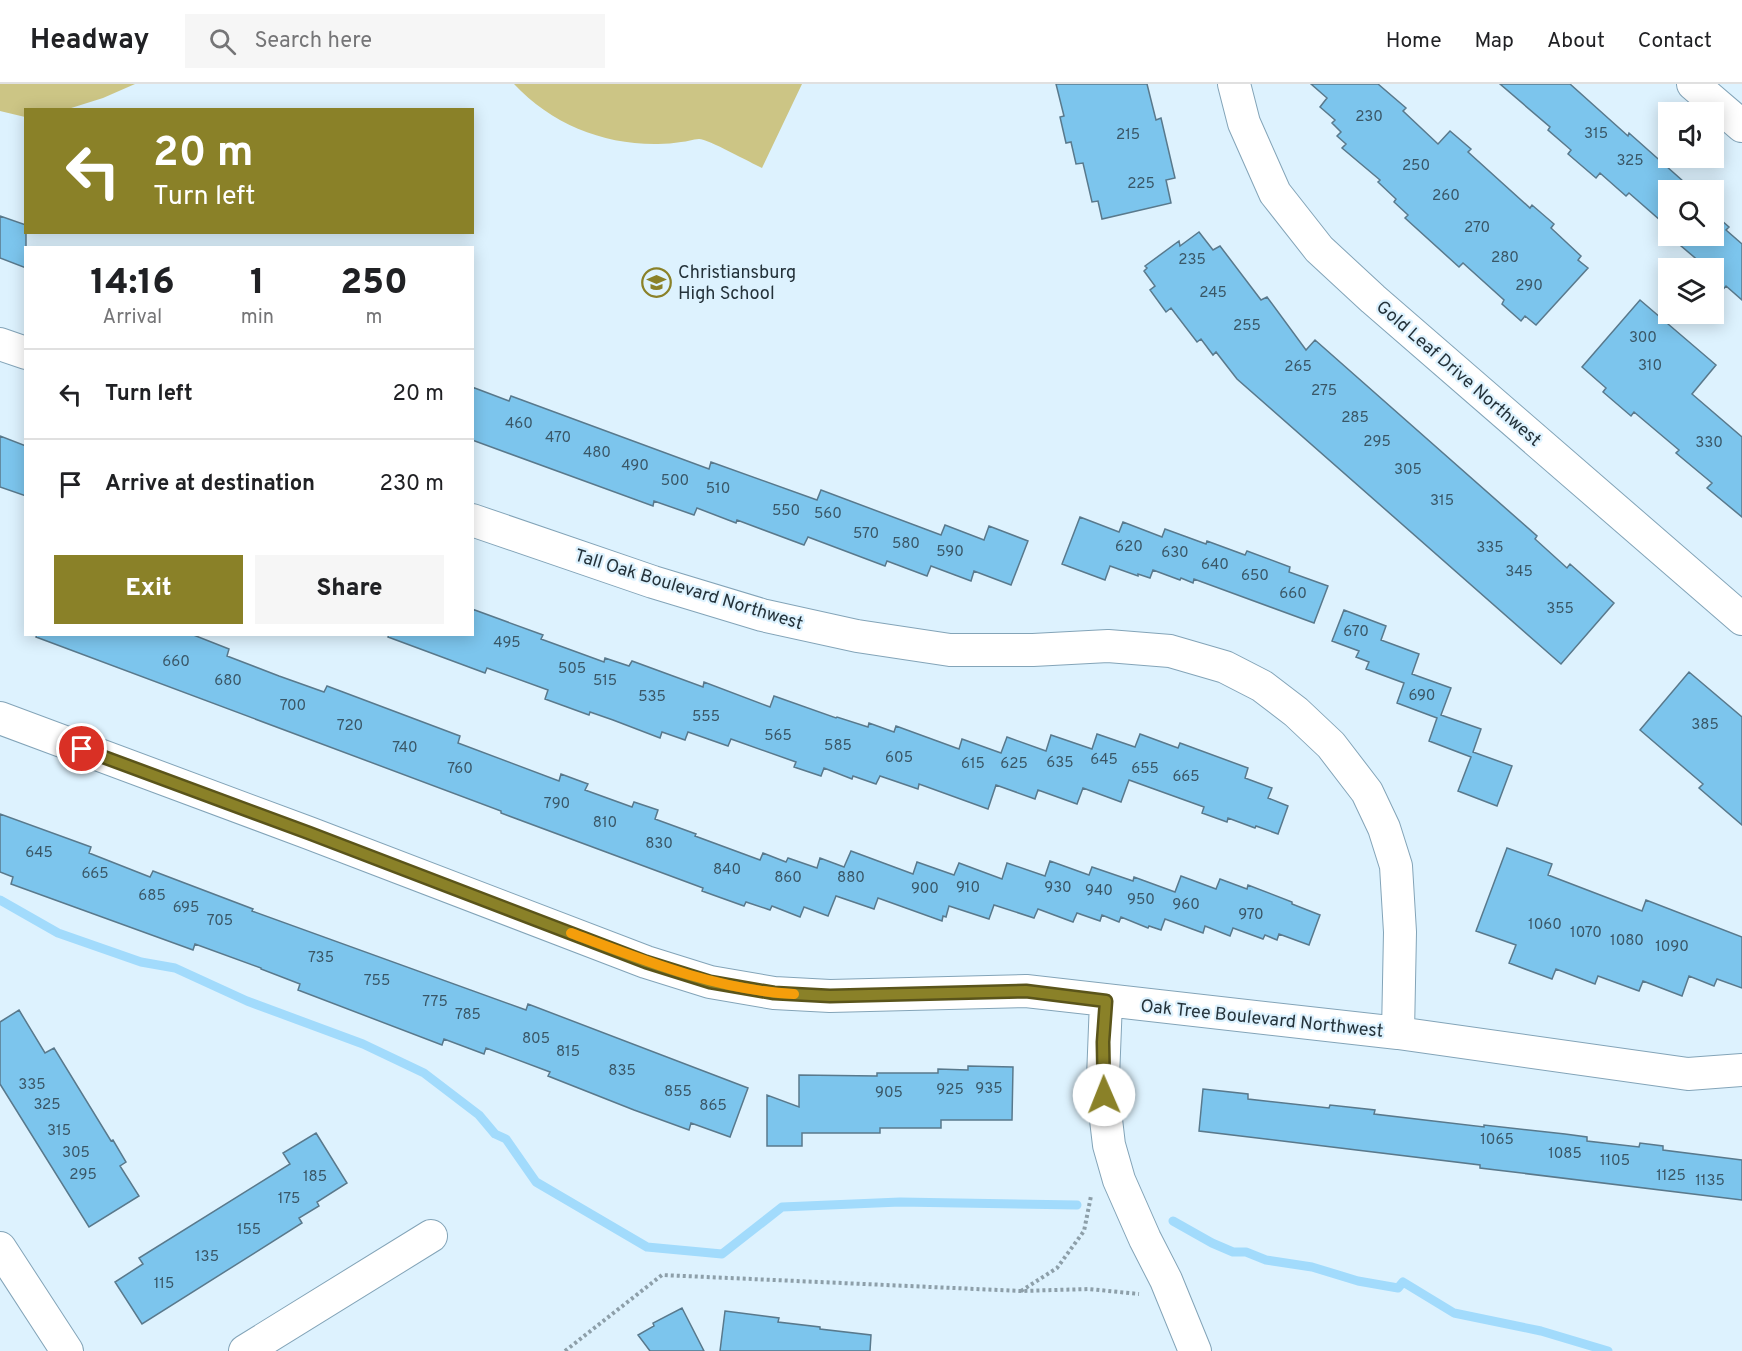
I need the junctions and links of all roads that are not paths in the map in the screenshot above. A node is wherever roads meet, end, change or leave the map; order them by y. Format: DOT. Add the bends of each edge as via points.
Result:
graph roads {
  1 [pos="1234,84"];
  2 [pos="1693,84"];
  3 [pos="1742,126"];
  4 [pos="0,344"];
  5 [pos="24,352"];
  6 [pos="474,521"];
  7 [pos="1742,619"];
  8 [pos="0,718"];
  9 [pos="1106,1001"];
  10 [pos="1398,1033"];
  11 [pos="1742,1070"];
  12 [pos="431,1236"];
  13 [pos="0,1248"];
  14 [pos="67,1351"];
  15 [pos="245,1351"];
  16 [pos="1195,1351"];
  1 -- 7 [label="street, Gold Leaf Drive Northwest" via="1244,123 1275,193 1319,249"];
  2 -- 3 [label="street"];
  4 -- 5 [label="street"];
  6 -- 10 [label="street, Tall Oak Boulevard Northwest" via="762,615 857,636 950,650 1108,646 1170,651 1225,667 1262,686 1331,745 1367,792 1384,828 1395,866 1400,932"];
  8 -- 9 [label="street, Oak Tree Boulevard Northwest" via="646,962 710,982 774,993 830,996 1026,991"];
  9 -- 10 [label="street, Oak Tree Boulevard Northwest"];
  9 -- 16 [label="street" via="1103,1051 1109,1145 1119,1180"];
  10 -- 11 [label="street, Oak Tree Boulevard Northwest" via="1688,1074"];
  12 -- 15 [label="street"];
  13 -- 14 [label="street"];
}
